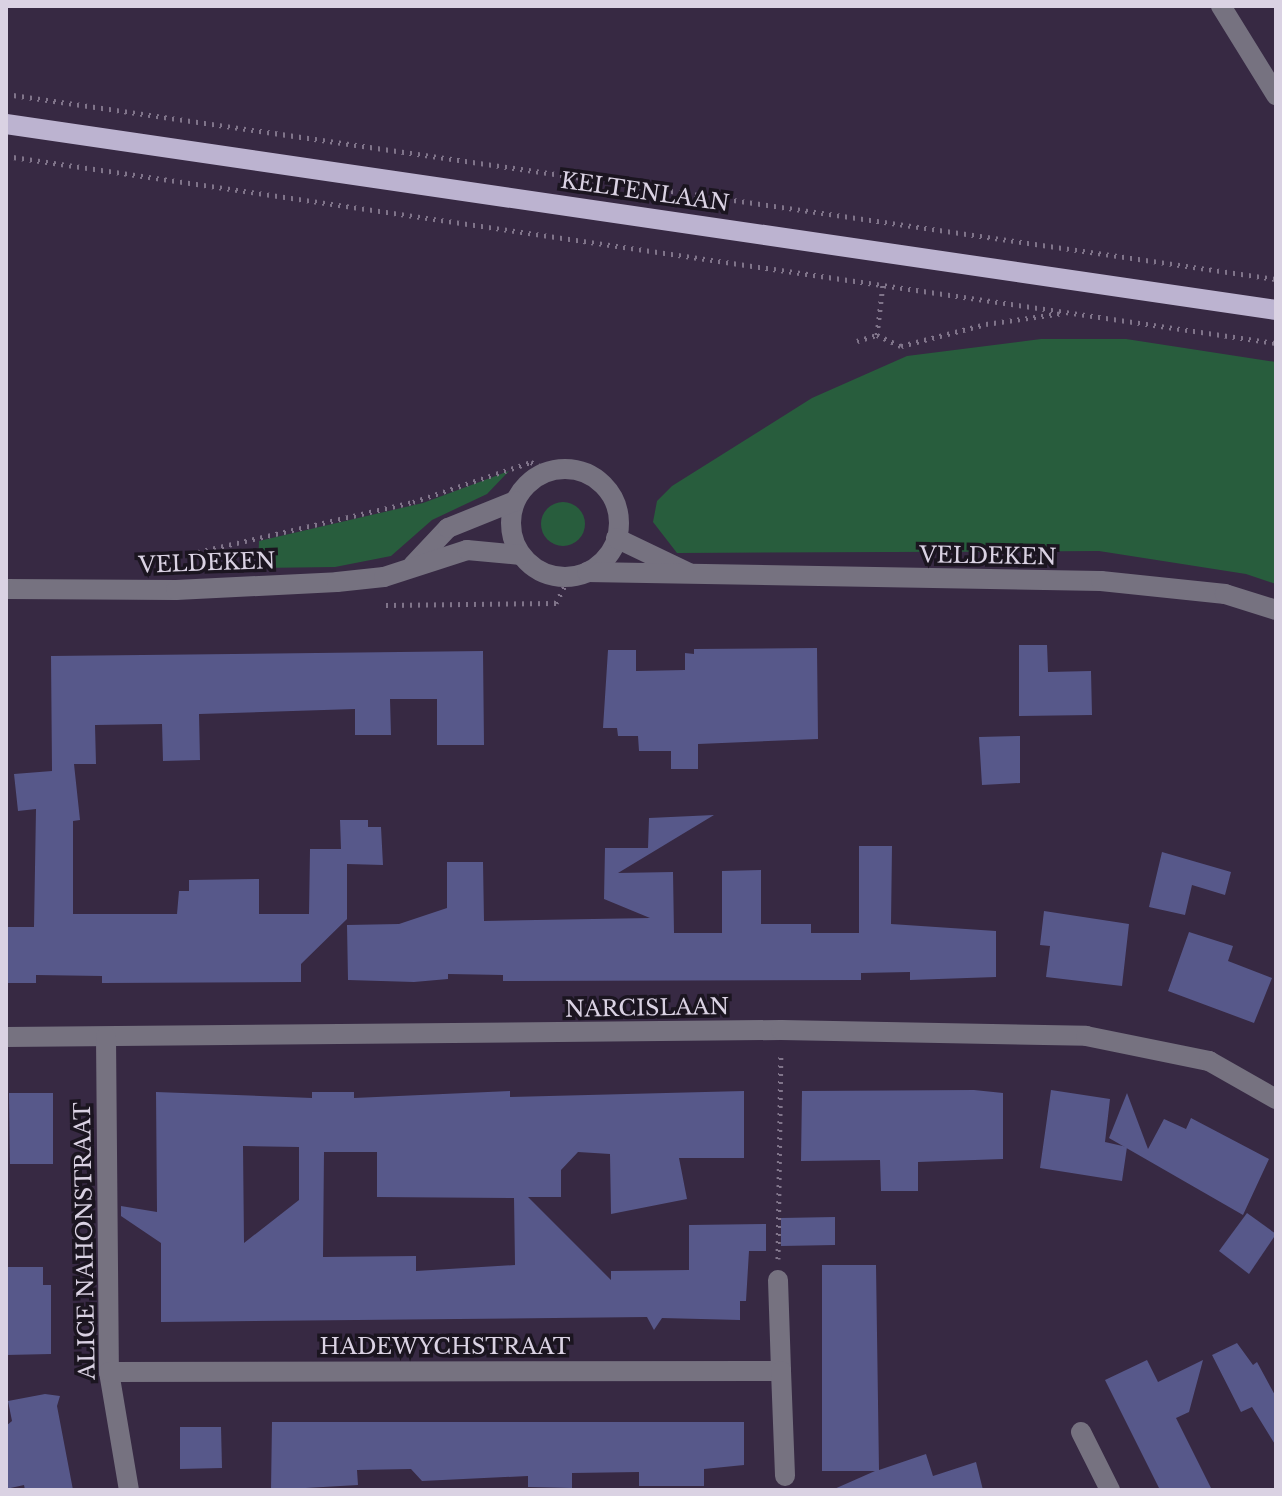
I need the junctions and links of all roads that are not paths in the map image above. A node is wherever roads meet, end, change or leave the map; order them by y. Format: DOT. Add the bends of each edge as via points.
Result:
graph roads {
  1 [pos="1221,6"];
  2 [pos="1276,95"];
  3 [pos="6,124"];
  4 [pos="1276,310"];
  5 [pos="515,501"];
  6 [pos="616,538"];
  7 [pos="521,555"];
  8 [pos="409,569"];
  9 [pos="587,572"];
  10 [pos="697,577"];
  11 [pos="6,589"];
  12 [pos="1276,610"];
  13 [pos="6,1037"];
  14 [pos="106,1037"];
  15 [pos="1276,1099"];
  16 [pos="778,1280"];
  17 [pos="781,1371"];
  18 [pos="109,1372"];
  19 [pos="1081,1432"];
  20 [pos="785,1476"];
  21 [pos="129,1490"];
  22 [pos="1110,1490"];
  1 -- 2 [label="street"];
  3 -- 4 [label="main road, KELTENLAAN"];
  5 -- 6 [label="street" via="527,484 550,471 572,470 601,482 618,513"];
  5 -- 7 [label="street" via="511,533"];
  5 -- 8 [label="street" via="448,528"];
  6 -- 9 [label="street" via="602,563"];
  6 -- 10 [label="street, VELDEKEN"];
  7 -- 8 [label="street, VELDEKEN" via="467,550"];
  7 -- 9 [label="street, VELDEKEN" via="547,574"];
  8 -- 11 [label="street, VELDEKEN" via="337,582 176,590"];
  9 -- 10 [label="street, VELDEKEN"];
  10 -- 12 [label="street, VELDEKEN" via="1101,581 1225,594"];
  13 -- 14 [label="street, NARCISLAAN"];
  14 -- 15 [label="street, NARCISLAAN" via="781,1030 1086,1036 1209,1061"];
  14 -- 18 [label="street, ALICE NAHONSTRAAT"];
  16 -- 17 [label="street"];
  17 -- 18 [label="street, HADEWYCHSTRAAT"];
  17 -- 20 [label="street"];
  18 -- 21 [label="street, ALICE NAHONSTRAAT"];
  19 -- 22 [label="street"];
}
